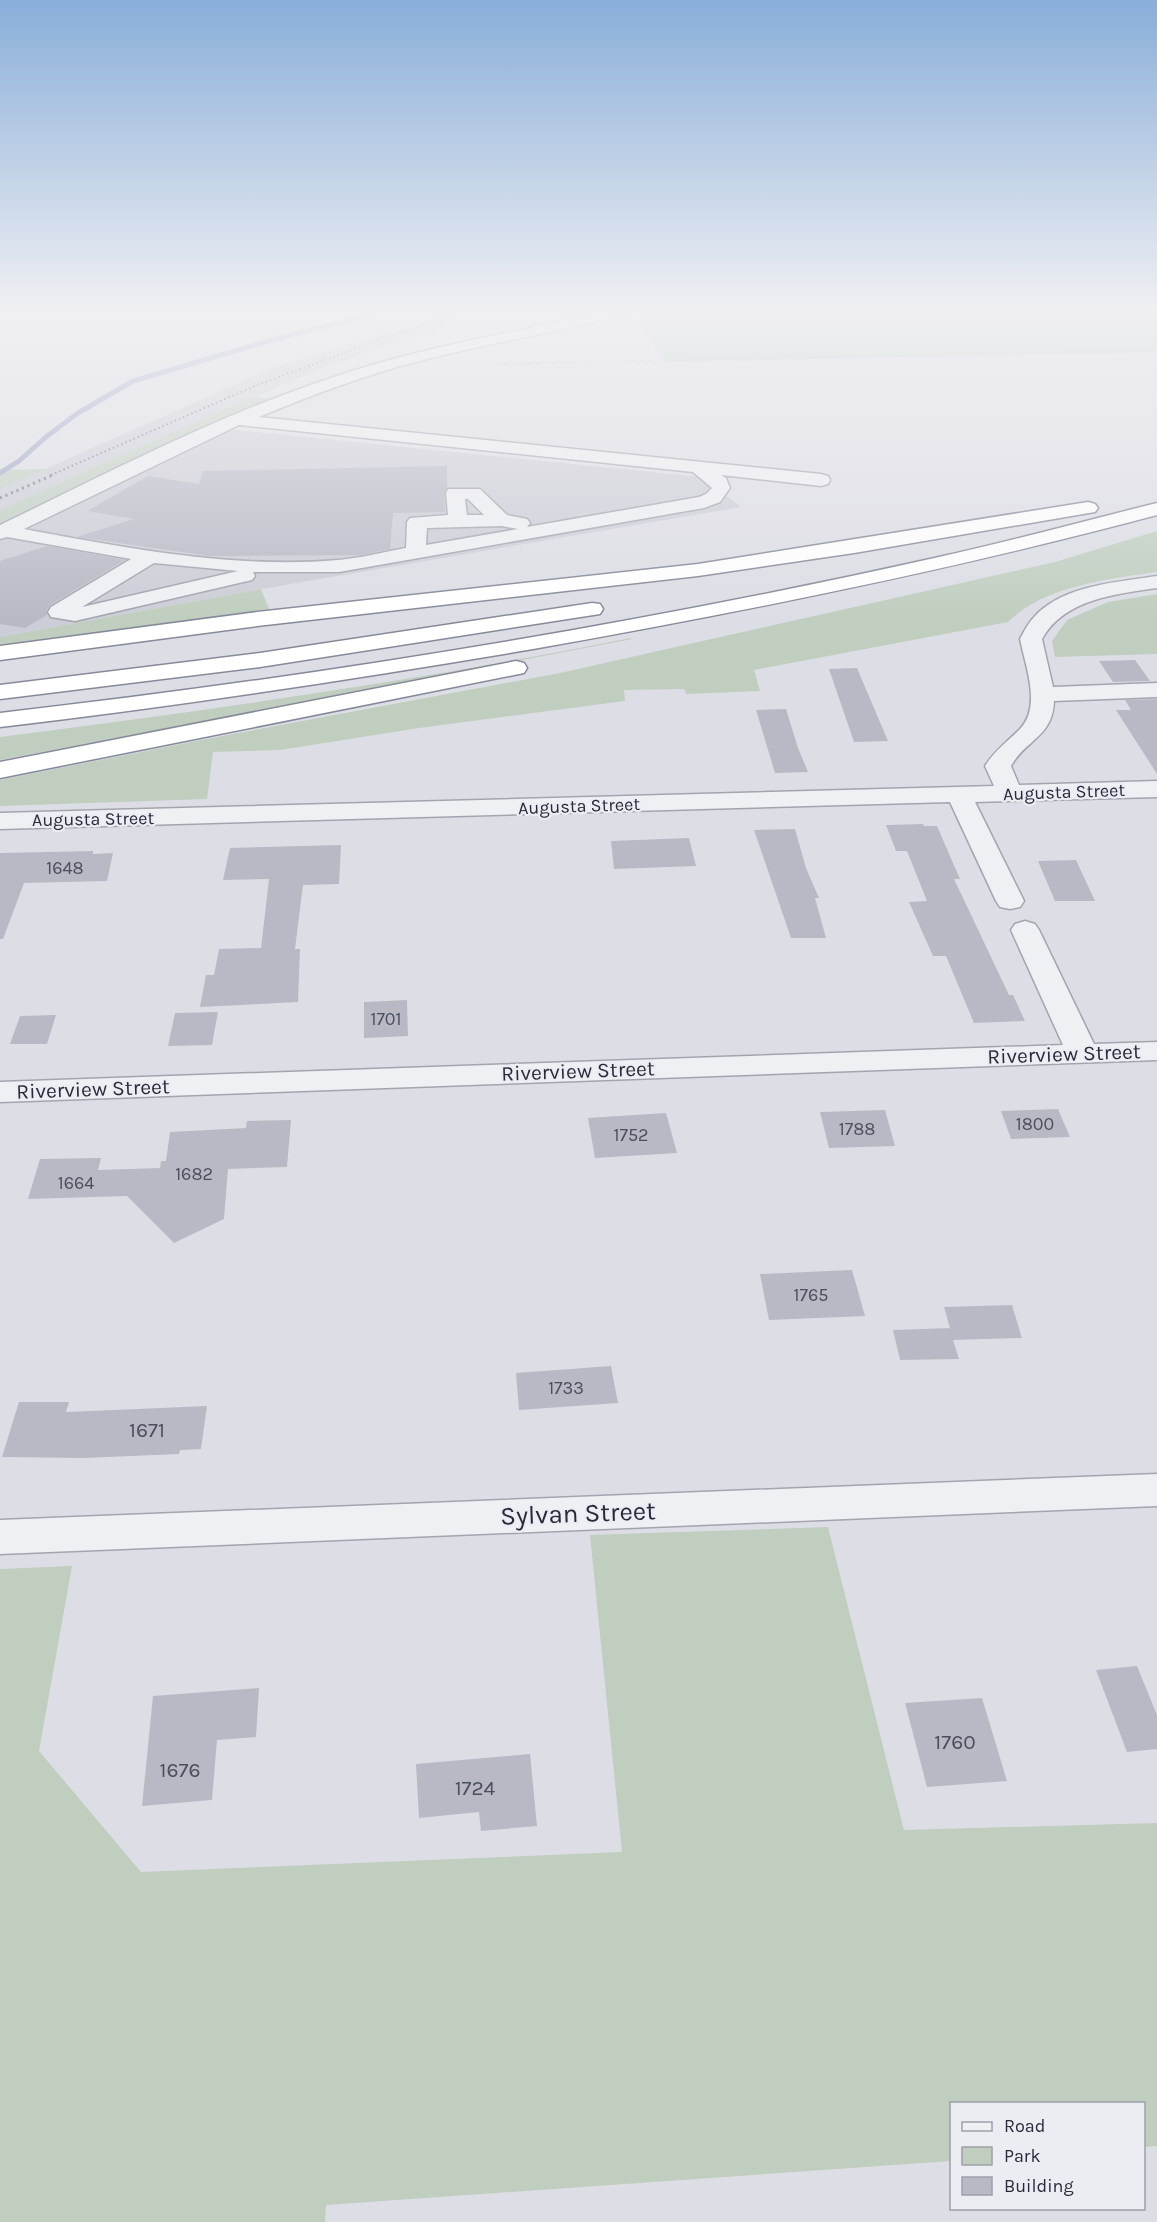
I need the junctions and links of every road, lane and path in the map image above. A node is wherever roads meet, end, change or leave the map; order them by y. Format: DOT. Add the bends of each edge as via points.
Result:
graph roads {
  1 [pos="254,413"];
  2 [pos="234,420"];
  3 [pos="589,456"];
  4 [pos="697,467"];
  5 [pos="614,480"];
  6 [pos="821,480"];
  7 [pos="1157,492"];
  8 [pos="1157,509"];
  9 [pos="1105,515"];
  10 [pos="501,520"];
  11 [pos="458,521"];
  12 [pos="554,530"];
  13 [pos="3,532"];
  14 [pos="416,554"];
  15 [pos="149,557"];
  16 [pos="278,569"];
  17 [pos="1157,582"];
  18 [pos="702,590"];
  19 [pos="608,606"];
  20 [pos="0,653"];
  21 [pos="573,657"];
  22 [pos="539,663"];
  23 [pos="1157,690"];
  24 [pos="1,692"];
  25 [pos="1043,694"];
  26 [pos="0,720"];
  27 [pos="0,770"];
  28 [pos="1157,789"];
  29 [pos="1010,794"];
  30 [pos="959,795"];
  31 [pos="0,821"];
  32 [pos="1010,902"];
  33 [pos="1025,930"];
  34 [pos="1157,1051"];
  35 [pos="1083,1053"];
  36 [pos="0,1092"];
  37 [pos="1157,1490"];
  38 [pos="0,1537"];
  1 -- 2 [label="street"];
  2 -- 3 [label="street"];
  2 -- 13 [label="street"];
  3 -- 4 [label="street"];
  3 -- 5 [label="street"];
  4 -- 6 [label="street"];
  4 -- 12 [label="street" via="719,482 720,493 713,498 689,506"];
  7 -- 9 [label="highway"];
  8 -- 9 [label="highway"];
  9 -- 18 [label="highway"];
  9 -- 20 [label="highway" via="1028,516 698,570 245,620"];
  9 -- 21 [label="highway" via="1055,546 898,586"];
  9 -- 26 [label="highway" via="870,578 652,621 441,658"];
  10 -- 11 [label="street"];
  10 -- 11 [label="street" via="473,493 455,493"];
  10 -- 12 [label="street"];
  11 -- 14 [label="street" via="408,522"];
  12 -- 14 [label="street"];
  13 -- 15 [label="street"];
  14 -- 16 [label="street" via="339,566"];
  15 -- 16 [label="street"];
  15 -- 16 [label="street" via="59,612 75,615"];
  17 -- 25 [label="street" via="1092,596 1065,605 1044,619 1031,639"];
  19 -- 24 [label="highway" via="272,658"];
  22 -- 27 [label="highway"];
  23 -- 25 [label="street"];
  25 -- 29 [label="street" via="1042,712 1034,729 1006,753 998,766"];
  28 -- 29 [label="street, Augusta Street"];
  29 -- 30 [label="street, Augusta Street"];
  30 -- 31 [label="street, Augusta Street"];
  30 -- 32 [label="street"];
  33 -- 35 [label="street"];
  34 -- 35 [label="street, Riverview Street"];
  35 -- 36 [label="street, Riverview Street"];
  37 -- 38 [label="street, Sylvan Street"];
}
